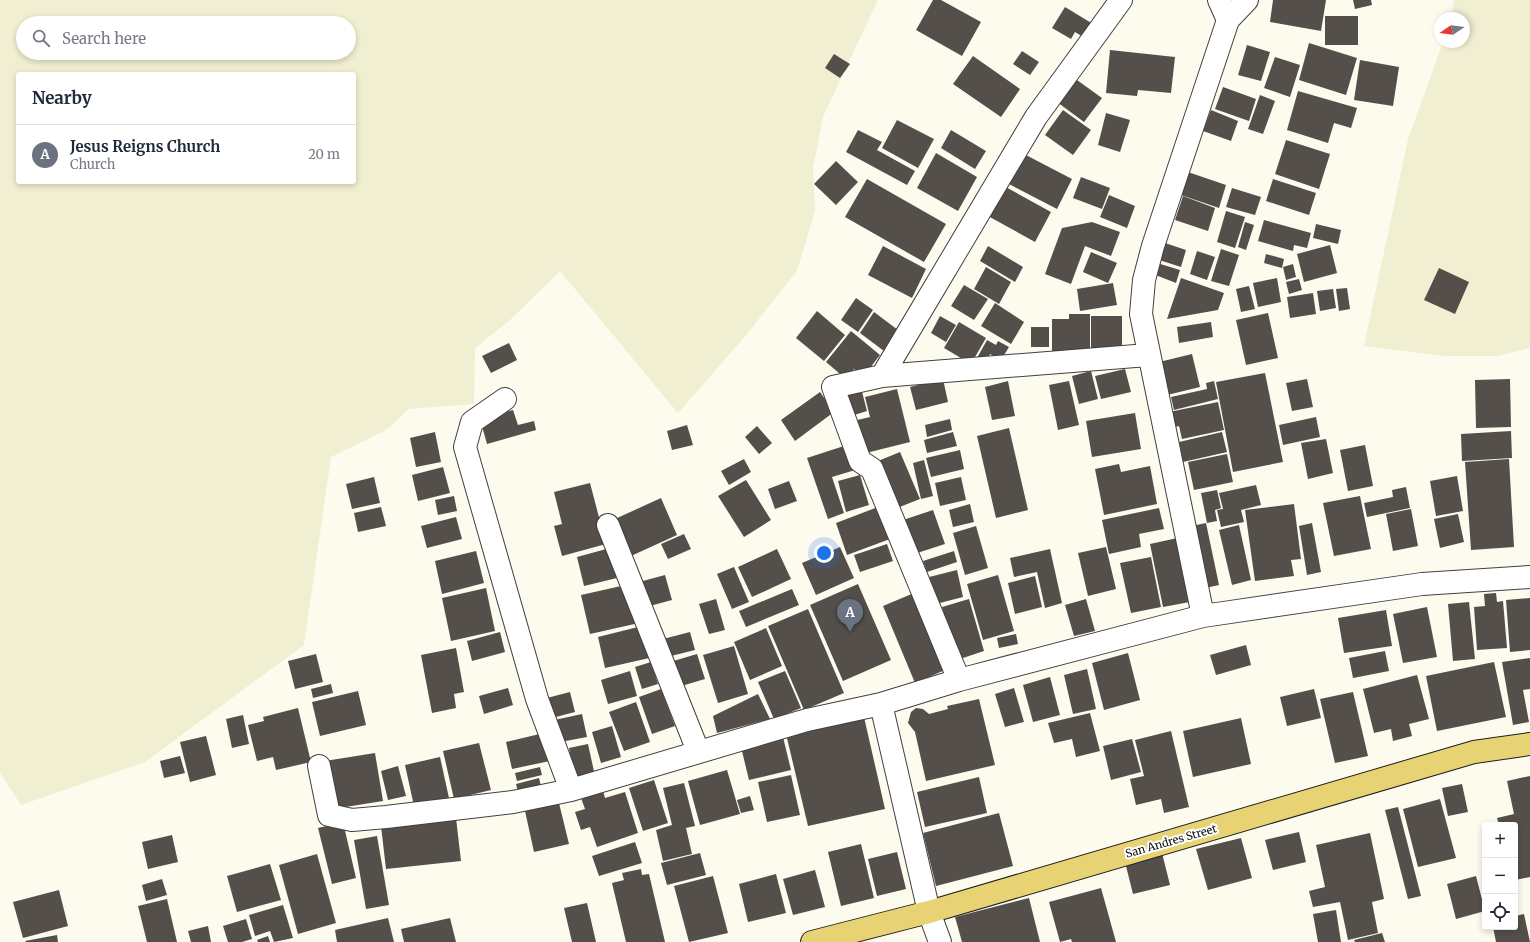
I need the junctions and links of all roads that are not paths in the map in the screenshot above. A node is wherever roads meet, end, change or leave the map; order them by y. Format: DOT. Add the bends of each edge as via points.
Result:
graph roads {
  1 [pos="1121,0"];
  2 [pos="1219,0"];
  3 [pos="1247,0"];
  4 [pos="1228,20"];
  5 [pos="1148,355"];
  6 [pos="882,376"];
  7 [pos="505,399"];
  8 [pos="608,524"];
  9 [pos="1530,577"];
  10 [pos="1203,616"];
  11 [pos="959,680"];
  12 [pos="881,704"];
  13 [pos="1530,744"];
  14 [pos="698,751"];
  15 [pos="319,766"];
  16 [pos="571,790"];
  17 [pos="930,912"];
  18 [pos="812,942"];
  19 [pos="940,942"];
  1 -- 6 [label="street" via="1036,117"];
  2 -- 4 [label="street"];
  3 -- 4 [label="street"];
  4 -- 5 [label="street" via="1161,218 1144,280 1141,314"];
  5 -- 6 [label="street"];
  5 -- 10 [label="street"];
  6 -- 11 [label="street" via="833,387 860,461 872,469"];
  7 -- 16 [label="street" via="472,422 465,447 537,699"];
  8 -- 14 [label="street"];
  9 -- 10 [label="street" via="1422,584"];
  10 -- 11 [label="street"];
  11 -- 12 [label="street"];
  12 -- 14 [label="street" via="807,720"];
  12 -- 17 [label="street"];
  13 -- 17 [label="main road, San Andres Street" via="1474,752"];
  14 -- 16 [label="street"];
  15 -- 16 [label="street" via="329,815 352,820 513,802"];
  17 -- 18 [label="main road, San Andres Street"];
  17 -- 19 [label="street"];
}
